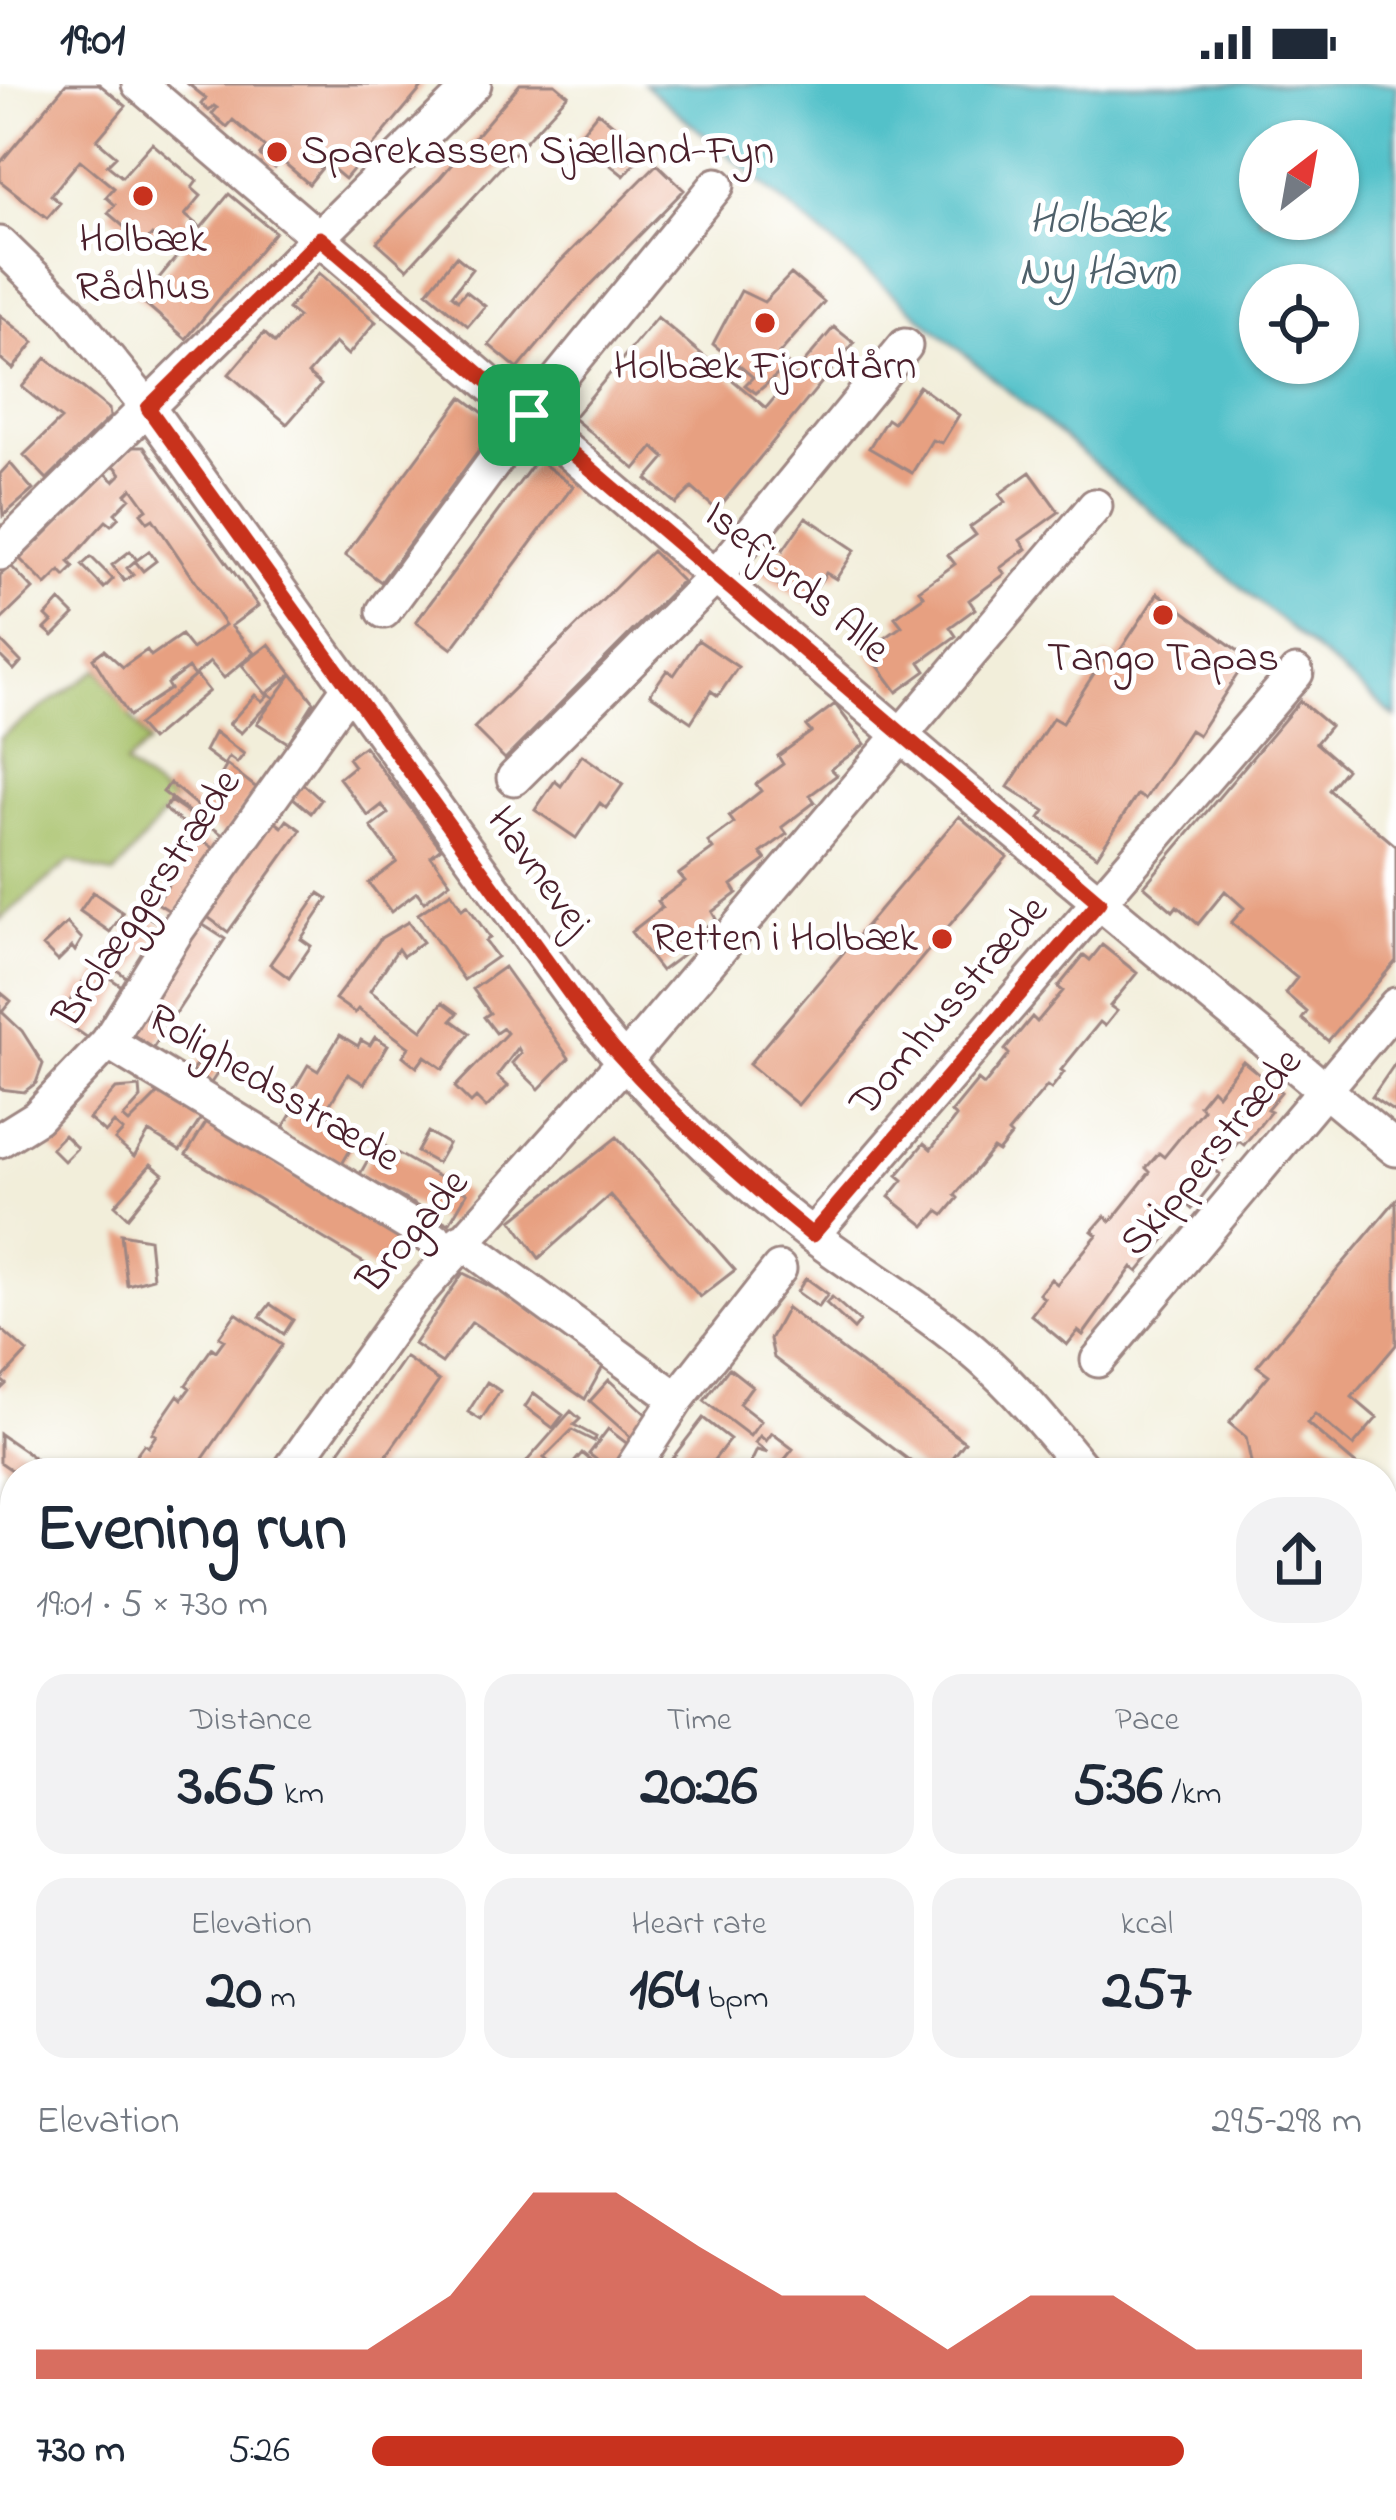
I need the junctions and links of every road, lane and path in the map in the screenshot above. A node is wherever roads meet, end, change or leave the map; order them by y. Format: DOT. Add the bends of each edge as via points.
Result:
graph roads {
  1 [pos="139,84"];
  2 [pos="473,84"];
  3 [pos="718,185"];
  4 [pos="320,238"];
  5 [pos="0,244"];
  6 [pos="905,346"];
  7 [pos="148,408"];
  8 [pos="529,415"];
  9 [pos="1095,506"];
  10 [pos="0,553"];
  11 [pos="717,575"];
  12 [pos="384,611"];
  13 [pos="1296,673"];
  14 [pos="349,688"];
  15 [pos="902,732"];
  16 [pos="514,778"];
  17 [pos="1099,902"];
  18 [pos="1396,1005"];
  19 [pos="108,1042"];
  20 [pos="624,1062"];
  21 [pos="1326,1088"];
  22 [pos="0,1140"];
  23 [pos="1396,1149"];
  24 [pos="812,1235"];
  25 [pos="457,1246"];
  26 [pos="779,1269"];
  27 [pos="1098,1360"];
  28 [pos="676,1399"];
  29 [pos="300,1458"];
  30 [pos="638,1458"];
  31 [pos="1073,1458"];
  1 -- 4 [label="street, Isefjords Alle"];
  2 -- 4 [label="street"];
  3 -- 8 [label="street"];
  4 -- 7 [label="street"];
  4 -- 8 [label="street, Isefjords Alle"];
  5 -- 7 [label="street, Havnevej" via="69,311"];
  6 -- 11 [label="street"];
  7 -- 10 [label="street"];
  7 -- 14 [label="street, Havnevej"];
  8 -- 11 [label="street, Isefjords Alle"];
  8 -- 12 [label="street"];
  9 -- 15 [label="street, Brogade"];
  11 -- 15 [label="street, Isefjords Alle"];
  11 -- 16 [label="street"];
  13 -- 17 [label="street, Domhusstræde"];
  14 -- 19 [label="street, Brolæggerstræde"];
  14 -- 20 [label="street, Havnevej"];
  15 -- 17 [label="street, Isefjords Alle"];
  15 -- 20 [label="street, Brogade"];
  17 -- 21 [label="street, Isefjords Alle"];
  17 -- 24 [label="street, Domhusstræde"];
  18 -- 21 [label="street, Skipperstræde"];
  19 -- 22 [label="street, Brolæggerstræde" via="37,1117"];
  19 -- 25 [label="street, Rolighedsstræde"];
  20 -- 24 [label="street, Havnevej" via="721,1162"];
  20 -- 25 [label="street, Brogade"];
  21 -- 23 [label="street, Isefjords Alle"];
  21 -- 27 [label="street, Skipperstræde"];
  24 -- 31 [label="street, Havnevej" via="982,1359"];
  25 -- 28 [label="street, Rolighedsstræde"];
  25 -- 29 [label="street, Brogade"];
  26 -- 28 [label="street"];
  28 -- 30 [label="street"];
}
